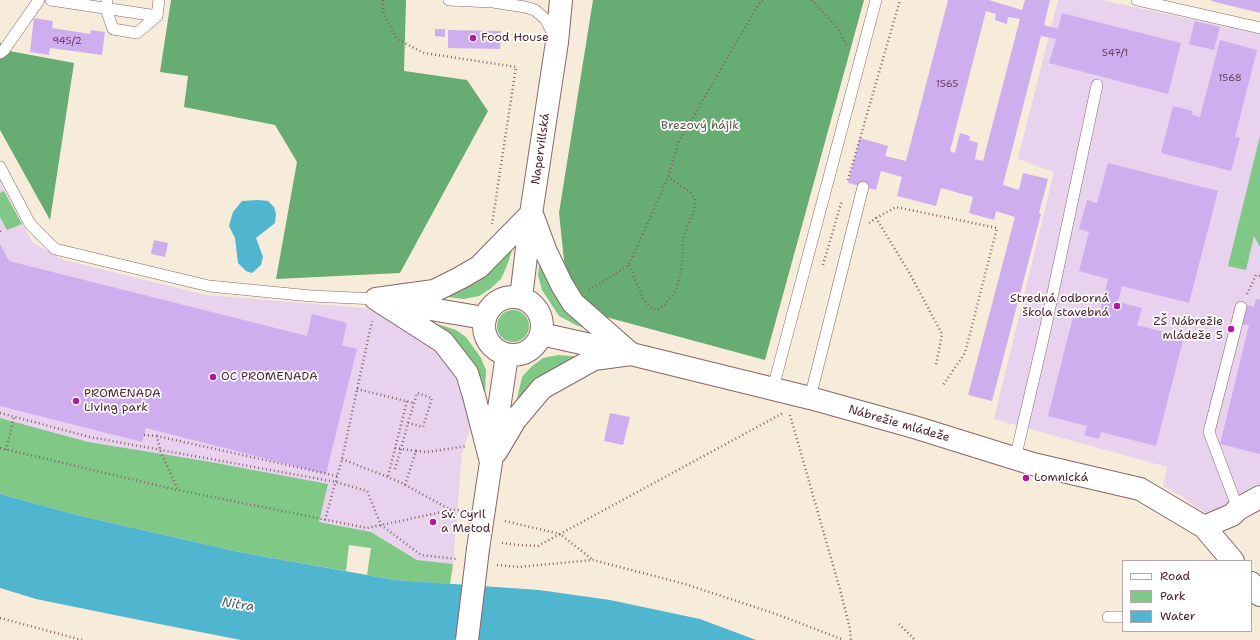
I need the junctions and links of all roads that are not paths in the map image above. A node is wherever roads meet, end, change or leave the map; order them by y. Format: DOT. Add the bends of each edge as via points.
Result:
graph roads {
  1 [pos="39,0"];
  2 [pos="51,0"];
  3 [pos="159,0"];
  4 [pos="449,0"];
  5 [pos="454,0"];
  6 [pos="561,0"];
  7 [pos="876,0"];
  8 [pos="1137,0"];
  9 [pos="474,1"];
  10 [pos="494,1"];
  11 [pos="106,4"];
  12 [pos="157,16"];
  13 [pos="1260,28"];
  14 [pos="557,42"];
  15 [pos="0,53"];
  16 [pos="1097,85"];
  17 [pos="0,167"];
  18 [pos="863,187"];
  19 [pos="532,214"];
  20 [pos="521,298"];
  21 [pos="375,307"];
  22 [pos="1241,307"];
  23 [pos="484,318"];
  24 [pos="541,334"];
  25 [pos="631,354"];
  26 [pos="507,355"];
  27 [pos="773,388"];
  28 [pos="810,398"];
  29 [pos="1015,459"];
  30 [pos="491,462"];
  31 [pos="1260,497"];
  32 [pos="1235,512"];
  33 [pos="1260,514"];
  34 [pos="1204,527"];
  35 [pos="1232,560"];
  36 [pos="1252,584"];
  37 [pos="1260,595"];
  38 [pos="1108,617"];
  39 [pos="1122,617"];
  40 [pos="467,640"];
  1 -- 15 [label="lane"];
  2 -- 11 [label="lane"];
  3 -- 12 [label="lane"];
  4 -- 5 [label="lane"];
  5 -- 9 [label="lane"];
  6 -- 14 [label="street, Napervillská"];
  7 -- 27 [label="lane"];
  8 -- 13 [label="lane"];
  9 -- 10 [label="lane"];
  10 -- 14 [label="lane" via="535,10 546,20"];
  11 -- 12 [label="lane"];
  11 -- 12 [label="lane" via="113,29 137,33"];
  14 -- 19 [label="street, Napervillská"];
  16 -- 29 [label="lane"];
  17 -- 21 [label="lane" via="30,224 55,249 209,286 311,296"];
  18 -- 28 [label="lane"];
  19 -- 20 [label="street, Napervillská"];
  19 -- 21 [label="street" via="479,267 434,291"];
  19 -- 25 [label="street" via="546,252 573,303"];
  20 -- 23 [label="street" via="509,297 498,300 489,308"];
  20 -- 24 [label="street" via="534,306 539,313 542,320"];
  21 -- 23 [label="street"];
  21 -- 30 [label="street" via="443,342 467,373"];
  22 -- 32 [label="lane" via="1209,432"];
  23 -- 26 [label="street" via="485,337 497,351"];
  24 -- 25 [label="street, Nábrežie mládeže"];
  24 -- 26 [label="street" via="527,351"];
  25 -- 27 [label="street, Nábrežie mládeže"];
  25 -- 30 [label="street" via="594,359 542,388 515,420"];
  26 -- 30 [label="street"];
  27 -- 28 [label="street, Nábrežie mládeže"];
  28 -- 29 [label="street, Nábrežie mládeže"];
  29 -- 34 [label="street, Nábrežie mládeže" via="1140,489"];
  30 -- 40 [label="street, bridge"];
  31 -- 32 [label="street"];
  32 -- 33 [label="street"];
  32 -- 34 [label="street"];
  34 -- 35 [label="street, Nábrežie mládeže"];
  36 -- 37 [label="street"];
  38 -- 39 [label="lane"];
}
